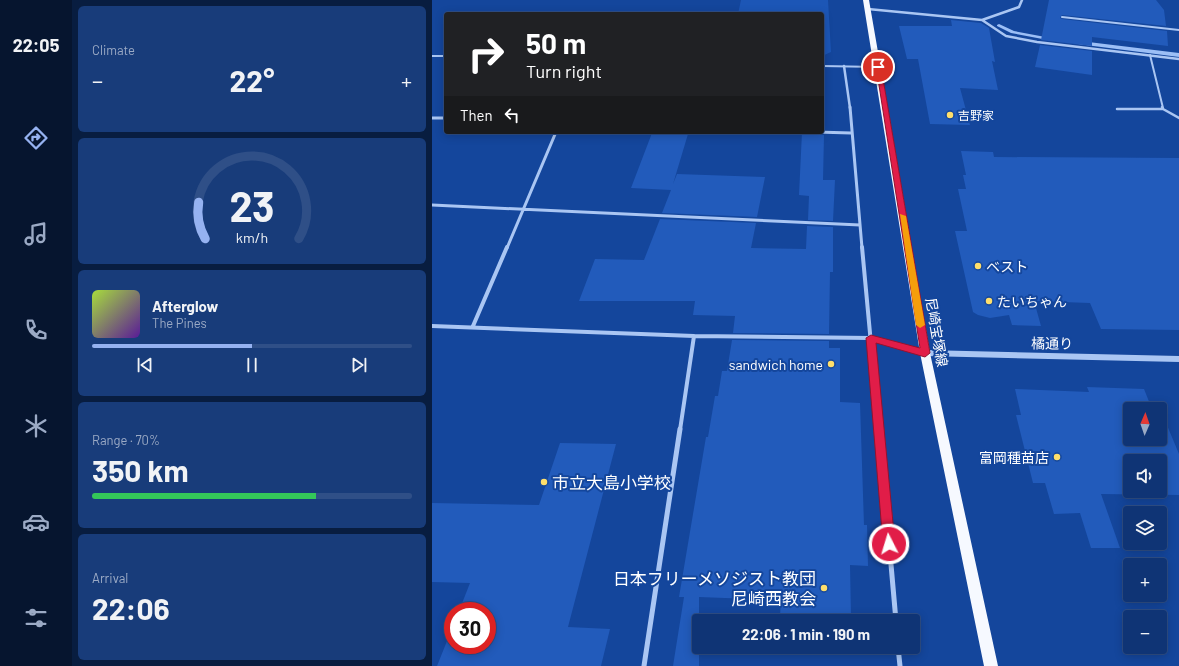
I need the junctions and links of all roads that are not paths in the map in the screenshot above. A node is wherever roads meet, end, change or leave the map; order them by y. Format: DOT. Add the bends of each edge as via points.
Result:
graph roads {
  1 [pos="866,0"];
  2 [pos="1022,0"];
  3 [pos="868,9"];
  4 [pos="1062,17"];
  5 [pos="982,20"];
  6 [pos="1179,30"];
  7 [pos="432,56"];
  8 [pos="444,56"];
  9 [pos="1150,56"];
  10 [pos="1179,59"];
  11 [pos="824,66"];
  12 [pos="844,66"];
  13 [pos="878,67"];
  14 [pos="1117,109"];
  15 [pos="1163,109"];
  16 [pos="432,118"];
  17 [pos="444,118"];
  18 [pos="1179,118"];
  19 [pos="824,132"];
  20 [pos="851,133"];
  21 [pos="555,134"];
  22 [pos="432,205"];
  23 [pos="524,209"];
  24 [pos="860,225"];
  25 [pos="432,326"];
  26 [pos="473,326"];
  27 [pos="694,336"];
  28 [pos="871,338"];
  29 [pos="925,353"];
  30 [pos="1179,359"];
  31 [pos="895,614"];
  32 [pos="899,654"];
  33 [pos="644,666"];
  34 [pos="900,666"];
  35 [pos="991,666"];
  1 -- 3 [label="main road, 尼崎宝塚線"];
  2 -- 5 [label="street" via="1019,7"];
  3 -- 5 [label="street"];
  3 -- 13 [label="main road, 尼崎宝塚線"];
  4 -- 6 [label="lane"];
  5 -- 9 [label="street" via="1006,36"];
  7 -- 8 [label="street"];
  9 -- 10 [label="street"];
  9 -- 15 [label="lane"];
  11 -- 12 [label="street"];
  12 -- 13 [label="street"];
  12 -- 20 [label="street"];
  13 -- 29 [label="main road, 尼崎宝塚線"];
  14 -- 15 [label="lane"];
  15 -- 18 [label="lane"];
  16 -- 17 [label="street"];
  19 -- 20 [label="street"];
  20 -- 24 [label="street"];
  21 -- 23 [label="street"];
  22 -- 23 [label="street"];
  23 -- 24 [label="street"];
  23 -- 26 [label="street"];
  24 -- 28 [label="street"];
  25 -- 26 [label="street"];
  26 -- 27 [label="street"];
  27 -- 28 [label="street"];
  27 -- 33 [label="street"];
  28 -- 29 [label="street"];
  28 -- 31 [label="street"];
  29 -- 30 [label="street, 橘通り"];
  29 -- 35 [label="main road, 尼崎宝塚線"];
  32 -- 34 [label="street"];
}
